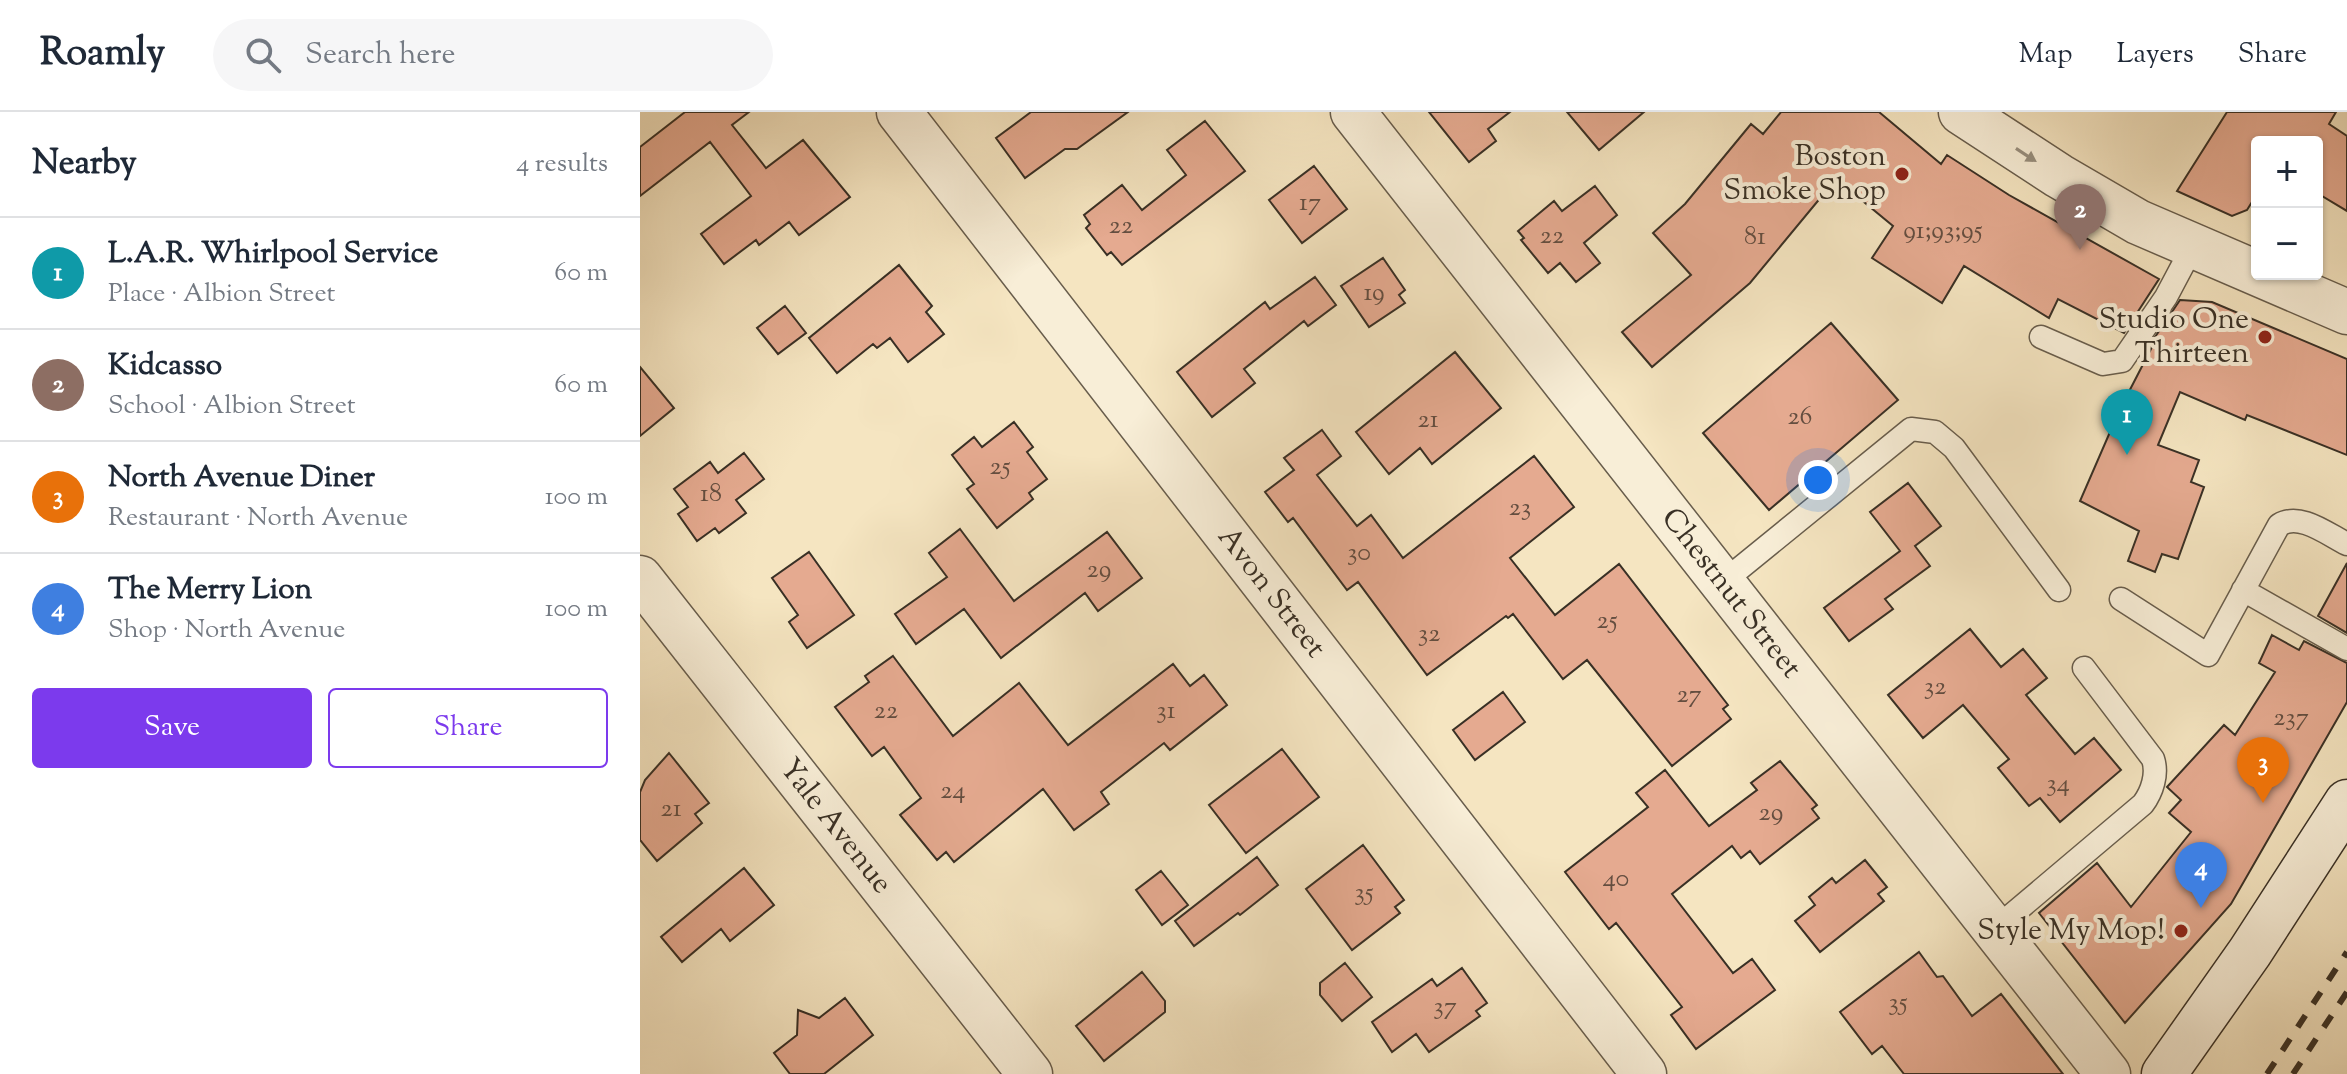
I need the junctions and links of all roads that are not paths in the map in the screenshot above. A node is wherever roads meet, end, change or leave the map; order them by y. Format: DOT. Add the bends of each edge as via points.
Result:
graph roads {
  1 [pos="899,112"];
  2 [pos="1353,112"];
  3 [pos="1961,112"];
  4 [pos="2193,246"];
  5 [pos="2347,312"];
  6 [pos="2041,337"];
  7 [pos="2347,544"];
  8 [pos="640,578"];
  9 [pos="1723,582"];
  10 [pos="2059,590"];
  11 [pos="2243,590"];
  12 [pos="2121,599"];
  13 [pos="2347,649"];
  14 [pos="2084,668"];
  15 [pos="2347,802"];
  16 [pos="1995,929"];
  17 [pos="2092,1068"];
  18 [pos="1030,1074"];
  19 [pos="1644,1074"];
  20 [pos="2164,1074"];
  1 -- 19 [label="street, Avon Street"];
  2 -- 9 [label="street, Chestnut Street"];
  3 -- 4 [label="street, one-way" via="2099,200"];
  4 -- 5 [label="street"];
  4 -- 6 [label="lane" via="2122,361 2103,364"];
  7 -- 11 [label="lane" via="2303,522 2286,521 2273,531"];
  8 -- 18 [label="street, Yale Avenue"];
  9 -- 10 [label="lane" via="1911,429 1935,432 1954,448"];
  9 -- 16 [label="street, Chestnut Street"];
  11 -- 12 [label="lane" via="2208,655"];
  11 -- 13 [label="lane"];
  14 -- 16 [label="lane" via="2153,759 2149,795"];
  15 -- 20 [label="street"];
  16 -- 17 [label="street, Chestnut Street"];
}
